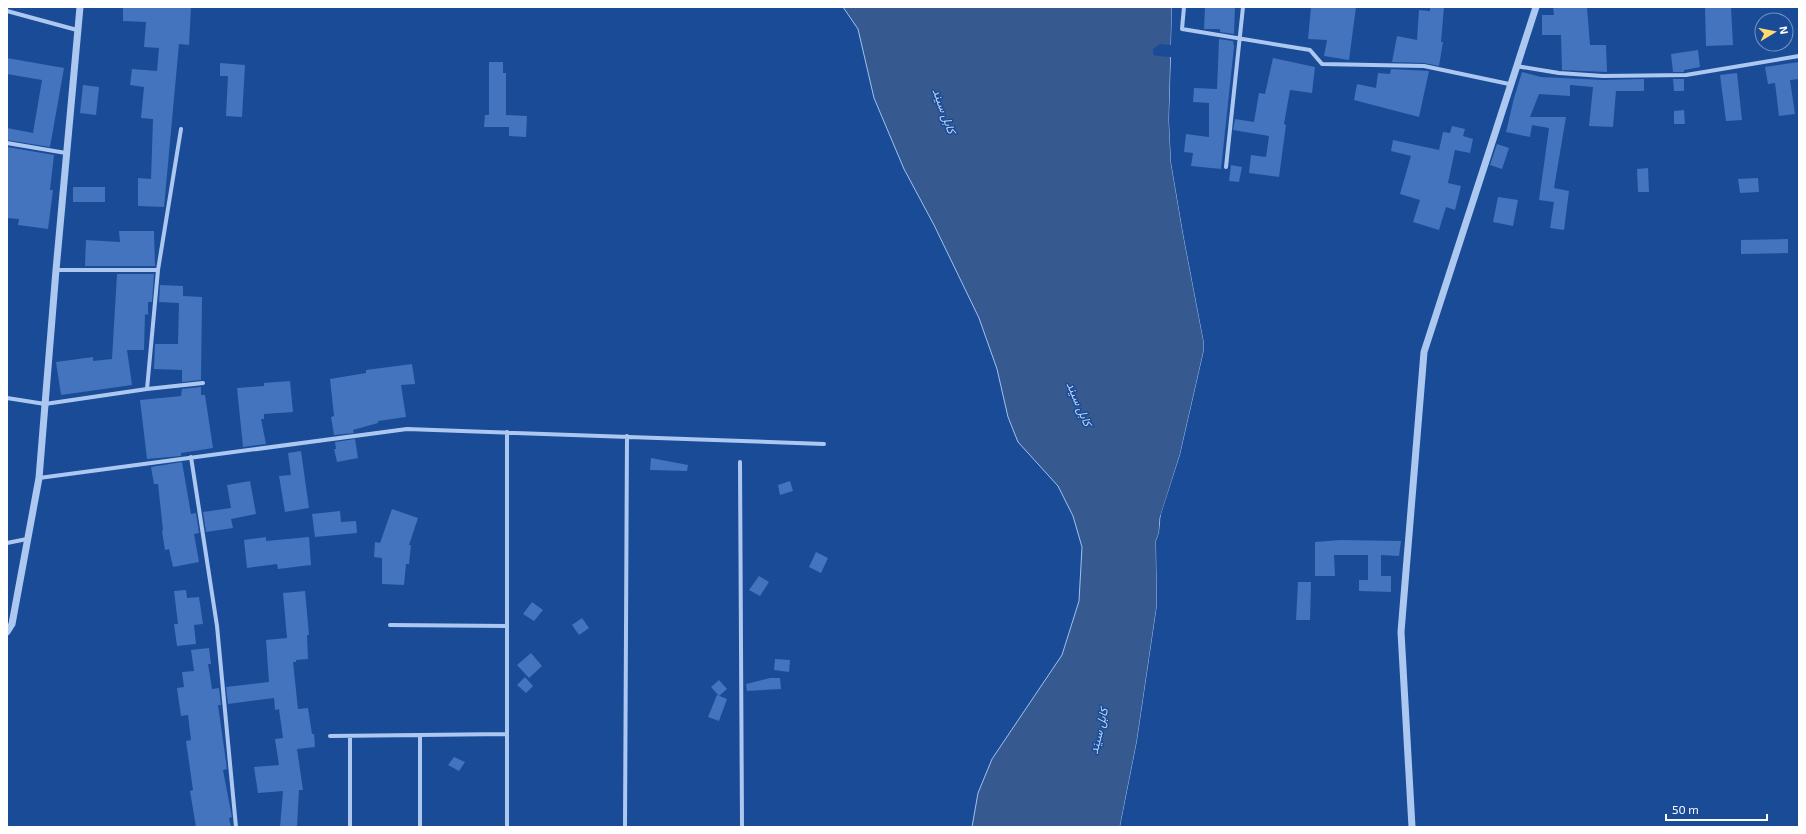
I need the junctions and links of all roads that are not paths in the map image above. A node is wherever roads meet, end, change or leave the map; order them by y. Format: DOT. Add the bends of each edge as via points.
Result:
graph roads {
  1 [pos="80,7"];
  2 [pos="1184,7"];
  3 [pos="1243,7"];
  4 [pos="1536,7"];
  5 [pos="7,11"];
  6 [pos="77,30"];
  7 [pos="1241,39"];
  8 [pos="1799,56"];
  9 [pos="1516,66"];
  10 [pos="1509,84"];
  11 [pos="181,129"];
  12 [pos="7,142"];
  13 [pos="66,152"];
  14 [pos="1226,167"];
  15 [pos="56,270"];
  16 [pos="158,270"];
  17 [pos="203,383"];
  18 [pos="147,389"];
  19 [pos="7,398"];
  20 [pos="45,404"];
  21 [pos="506,432"];
  22 [pos="627,436"];
  23 [pos="824,444"];
  24 [pos="191,457"];
  25 [pos="740,462"];
  26 [pos="39,478"];
  27 [pos="27,539"];
  28 [pos="7,543"];
  29 [pos="390,625"];
  30 [pos="507,626"];
  31 [pos="7,632"];
  32 [pos="507,734"];
  33 [pos="420,735"];
  34 [pos="330,736"];
  35 [pos="350,736"];
  36 [pos="236,827"];
  37 [pos="350,827"];
  38 [pos="420,827"];
  39 [pos="507,827"];
  40 [pos="625,827"];
  41 [pos="742,827"];
  42 [pos="1412,827"];
  1 -- 6 [label="street"];
  2 -- 7 [label="street" via="1182,29"];
  3 -- 7 [label="street"];
  4 -- 9 [label="street"];
  5 -- 6 [label="street"];
  6 -- 13 [label="street"];
  7 -- 10 [label="street" via="1310,50 1322,64 1424,66"];
  7 -- 14 [label="street"];
  8 -- 9 [label="street" via="1686,75 1603,76 1559,73"];
  9 -- 10 [label="street"];
  10 -- 42 [label="street" via="1424,352 1401,632"];
  11 -- 16 [label="street"];
  12 -- 13 [label="street"];
  13 -- 15 [label="street"];
  15 -- 16 [label="street"];
  15 -- 20 [label="street"];
  16 -- 18 [label="street"];
  17 -- 18 [label="street"];
  18 -- 20 [label="street"];
  19 -- 20 [label="street"];
  20 -- 26 [label="street"];
  21 -- 22 [label="street"];
  21 -- 24 [label="street" via="407,429"];
  21 -- 30 [label="street"];
  22 -- 23 [label="street"];
  22 -- 40 [label="street"];
  24 -- 26 [label="street"];
  24 -- 36 [label="street" via="218,626"];
  25 -- 41 [label="street"];
  26 -- 27 [label="street"];
  27 -- 28 [label="street"];
  27 -- 31 [label="street" via="12,624"];
  29 -- 30 [label="street"];
  30 -- 32 [label="street"];
  32 -- 33 [label="street"];
  32 -- 39 [label="street"];
  33 -- 35 [label="street"];
  33 -- 38 [label="street"];
  34 -- 35 [label="street"];
  35 -- 37 [label="street"];
}
